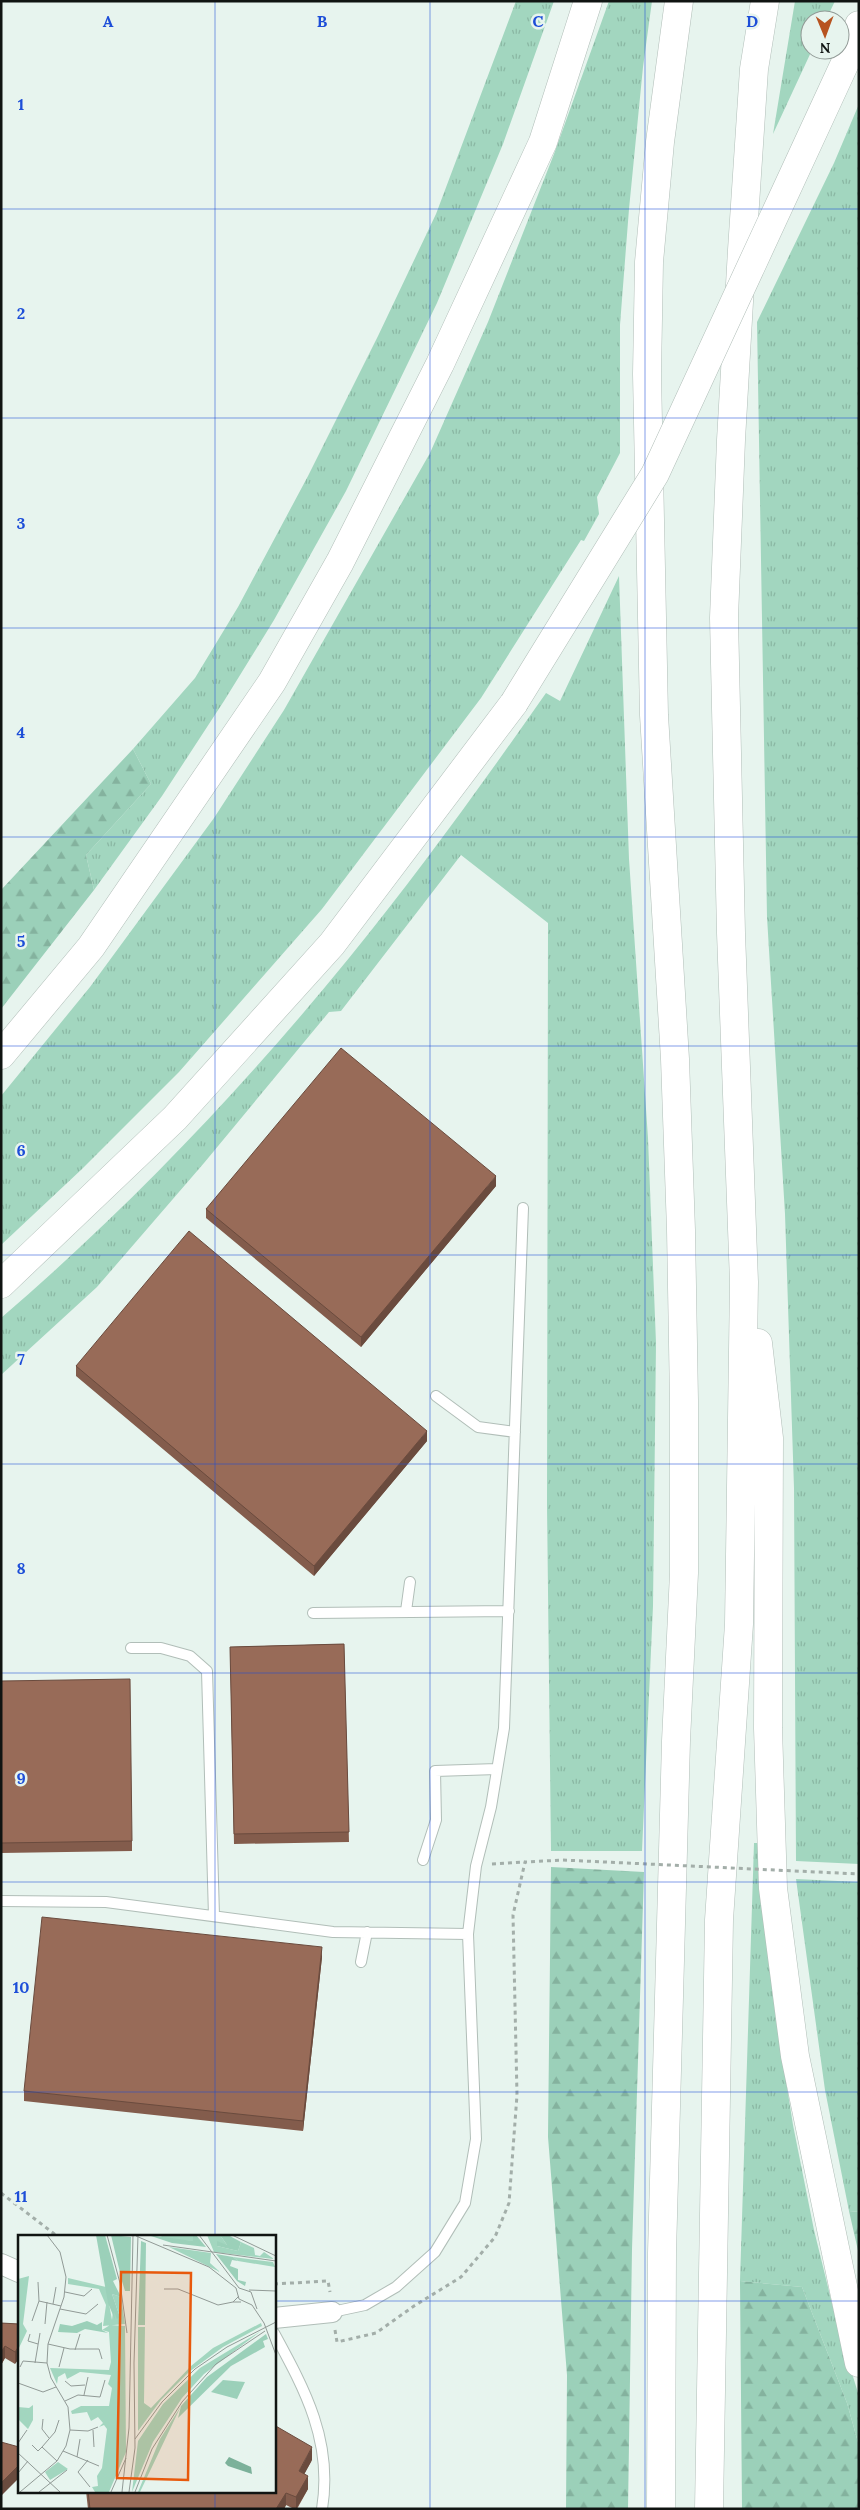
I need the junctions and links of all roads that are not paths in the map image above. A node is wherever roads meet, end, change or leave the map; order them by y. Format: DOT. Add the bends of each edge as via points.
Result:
graph roads {
  1 [pos="588,1"];
  2 [pos="679,1"];
  3 [pos="765,1"];
  4 [pos="855,38"];
  5 [pos="1,1055"];
  6 [pos="742,1194"];
  7 [pos="523,1208"];
  8 [pos="1,1284"];
  9 [pos="436,1396"];
  10 [pos="515,1432"];
  11 [pos="410,1582"];
  12 [pos="406,1611"];
  13 [pos="508,1611"];
  14 [pos="313,1613"];
  15 [pos="131,1648"];
  16 [pos="498,1768"];
  17 [pos="423,1860"];
  18 [pos="1,1901"];
  19 [pos="214,1916"];
  20 [pos="367,1932"];
  21 [pos="468,1934"];
  22 [pos="361,1962"];
  23 [pos="1,2264"];
  24 [pos="18,2272"];
  25 [pos="332,2312"];
  26 [pos="275,2318"];
  27 [pos="275,2335"];
  28 [pos="859,2363"];
  29 [pos="322,2509"];
  30 [pos="661,2509"];
  31 [pos="709,2509"];
  1 -- 5 [label="highway" via="543,142 440,364 340,562 272,682 91,947"];
  2 -- 30 [label="highway" via="660,142 649,262 647,374 654,714 675,1058 684,1401 684,1573 662,2233"];
  3 -- 6 [label="highway" via="754,69 731,440 724,618 731,933"];
  4 -- 8 [label="highway, bridge" via="654,474 514,703 332,944 175,1118"];
  6 -- 28 [label="highway" via="768,1438 768,1728 773,1888 795,2056"];
  6 -- 31 [label="highway" via="744,1282 739,1624 720,1920"];
  7 -- 10 [label="lane"];
  9 -- 10 [label="lane" via="478,1427"];
  10 -- 13 [label="lane"];
  11 -- 12 [label="lane"];
  12 -- 13 [label="lane"];
  12 -- 14 [label="lane"];
  13 -- 16 [label="lane" via="504,1728"];
  15 -- 19 [label="lane" via="161,1648 190,1656 207,1671"];
  16 -- 17 [label="lane" via="435,1771 436,1820"];
  16 -- 21 [label="lane" via="476,1866"];
  18 -- 19 [label="lane" via="106,1902"];
  19 -- 20 [label="lane" via="333,1932"];
  20 -- 21 [label="lane"];
  20 -- 22 [label="lane"];
  21 -- 25 [label="lane" via="476,2139 465,2203 435,2252 396,2287 365,2305"];
  23 -- 24 [label="street"];
  25 -- 26 [label="street"];
  27 -- 29 [label="lane" via="316,2418 325,2468"];
}
